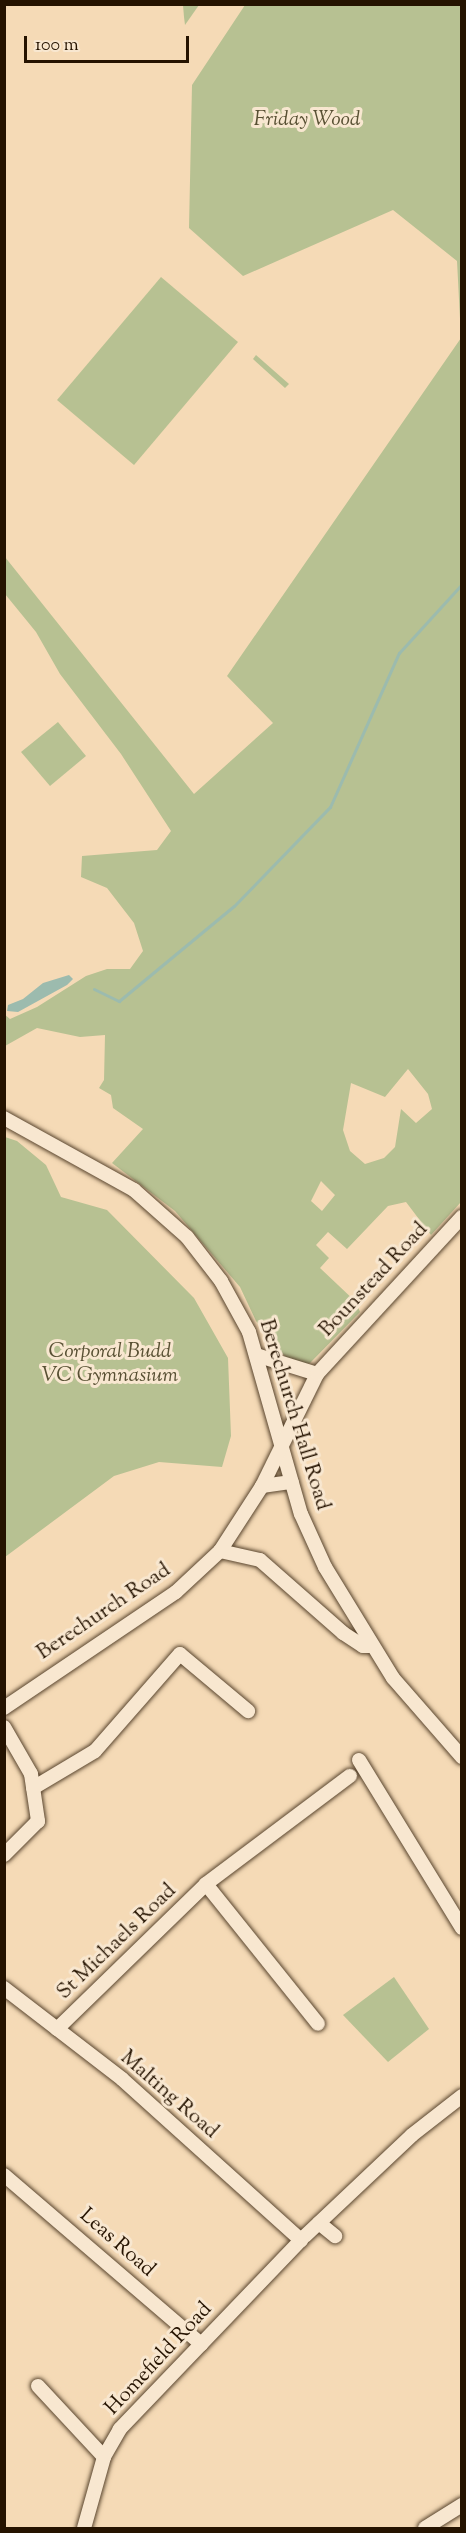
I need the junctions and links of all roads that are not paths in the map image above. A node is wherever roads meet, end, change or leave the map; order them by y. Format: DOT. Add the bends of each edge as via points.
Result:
graph roads {
  1 [pos="4,1118"];
  2 [pos="462,1217"];
  3 [pos="255,1354"];
  4 [pos="317,1374"];
  5 [pos="280,1447"];
  6 [pos="292,1482"];
  7 [pos="262,1486"];
  8 [pos="220,1551"];
  9 [pos="370,1646"];
  10 [pos="4,1708"];
  11 [pos="248,1711"];
  12 [pos="4,1727"];
  13 [pos="462,1757"];
  14 [pos="359,1760"];
  15 [pos="350,1776"];
  16 [pos="33,1788"];
  17 [pos="4,1855"];
  18 [pos="206,1884"];
  19 [pos="462,1928"];
  20 [pos="4,1988"];
  21 [pos="318,2024"];
  22 [pos="57,2029"];
  23 [pos="462,2096"];
  24 [pos="4,2175"];
  25 [pos="319,2223"];
  26 [pos="335,2236"];
  27 [pos="303,2238"];
  28 [pos="201,2344"];
  29 [pos="38,2386"];
  30 [pos="104,2457"];
  31 [pos="462,2505"];
  32 [pos="84,2529"];
  33 [pos="425,2529"];
  1 -- 3 [label="street, Berechurch Hall Road" via="95,1166 159,1209 221,1281 249,1332"];
  2 -- 4 [label="street, Bounstead Road"];
  3 -- 4 [label="street"];
  3 -- 5 [label="street, Berechurch Hall Road"];
  4 -- 5 [label="street, Bounstead Road"];
  5 -- 6 [label="street, Berechurch Hall Road"];
  5 -- 7 [label="street, Berechurch Road"];
  6 -- 7 [label="street"];
  6 -- 9 [label="street, Berechurch Hall Road" via="321,1558"];
  7 -- 8 [label="street, Berechurch Road"];
  8 -- 9 [label="street" via="260,1560 344,1633 363,1647"];
  8 -- 10 [label="street, Berechurch Road" via="176,1592"];
  9 -- 13 [label="street, Berechurch Hall Road"];
  11 -- 16 [label="street" via="180,1654 95,1751"];
  12 -- 16 [label="street" via="31,1774"];
  14 -- 19 [label="street" via="410,1849"];
  15 -- 18 [label="street, St Michaels Road"];
  16 -- 17 [label="street" via="38,1821"];
  18 -- 21 [label="street, St Michaels Road"];
  18 -- 22 [label="street, St Michaels Road"];
  20 -- 22 [label="street, Malting Road"];
  22 -- 27 [label="street, Malting Road" via="122,2079"];
  23 -- 25 [label="street, Homefield Road" via="412,2135"];
  24 -- 28 [label="street, Leas Road"];
  25 -- 26 [label="street"];
  25 -- 27 [label="street, Homefield Road"];
  27 -- 28 [label="street, Homefield Road"];
  28 -- 30 [label="street, Homefield Road" via="120,2429"];
  29 -- 30 [label="street"];
  30 -- 32 [label="street, Homefield Road"];
  31 -- 33 [label="street"];
}
